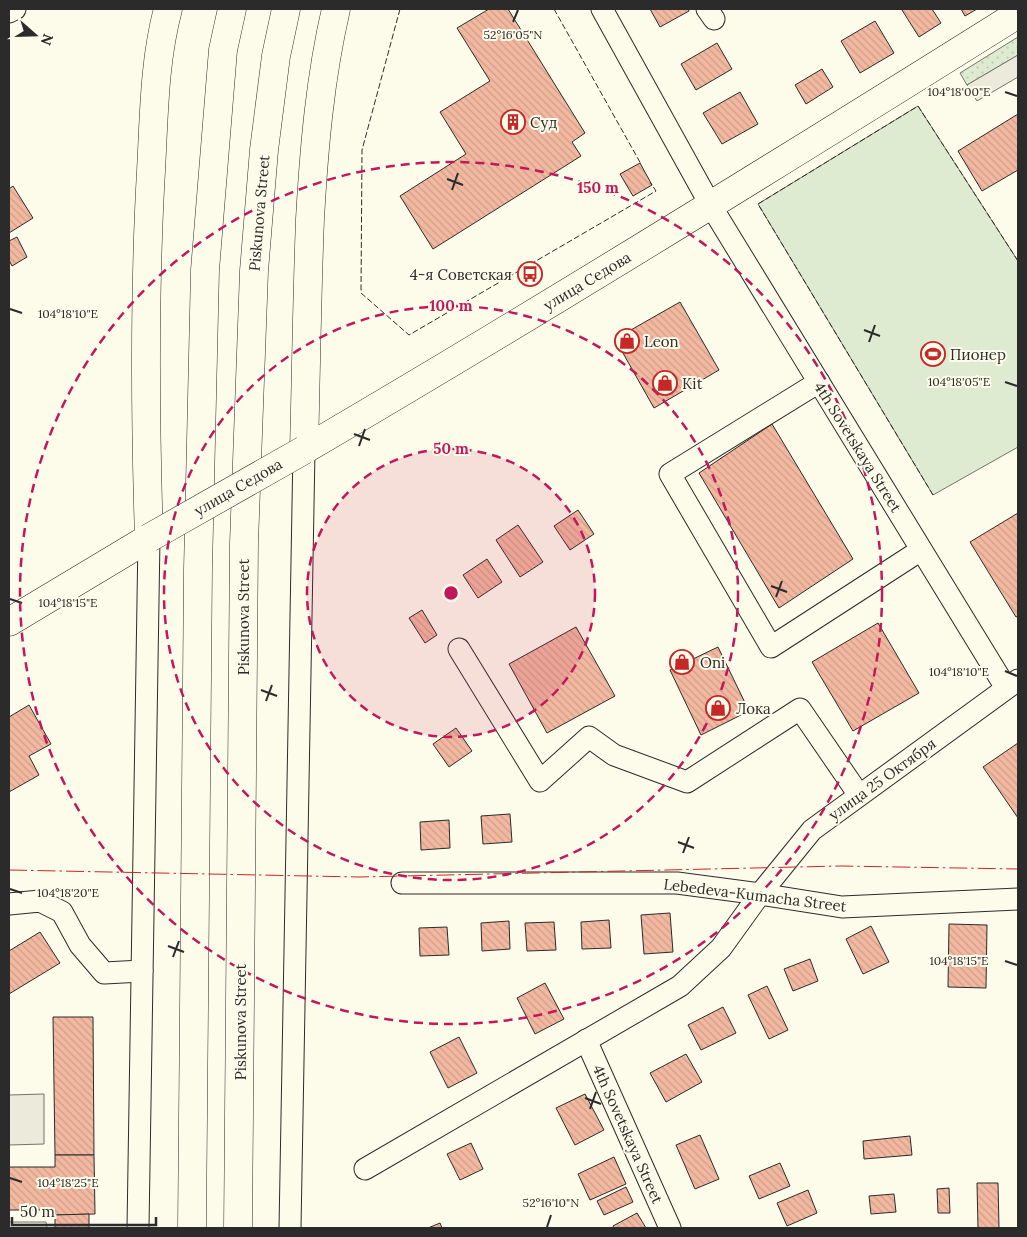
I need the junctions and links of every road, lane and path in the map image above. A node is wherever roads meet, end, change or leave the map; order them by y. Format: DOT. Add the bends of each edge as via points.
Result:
graph roads {
  1 [pos="15,9"];
  2 [pos="168,9"];
  3 [pos="232,9"];
  4 [pos="286,9"];
  5 [pos="336,9"];
  6 [pos="602,9"];
  7 [pos="9,12"];
  8 [pos="1018,14"];
  9 [pos="711,206"];
  10 [pos="819,382"];
  11 [pos="304,450"];
  12 [pos="149,538"];
  13 [pos="921,550"];
  14 [pos="9,622"];
  15 [pos="459,649"];
  16 [pos="1012,684"];
  17 [pos="859,795"];
  18 [pos="402,883"];
  19 [pos="760,894"];
  20 [pos="1018,899"];
  21 [pos="9,904"];
  22 [pos="142,971"];
  23 [pos="586,1040"];
  24 [pos="365,1169"];
  25 [pos="138,1228"];
  26 [pos="192,1228"];
  27 [pos="238,1228"];
  28 [pos="290,1228"];
  29 [pos="670,1228"];
  1 -- 7 [label="street"];
  2 -- 12 [label="main road" via="155,101 146,275"];
  3 -- 26 [label="main road" via="223,50 205,270 198,569"];
  4 -- 27 [label="main road, Piskunova Street" via="276,56 264,150 254,271 244,543"];
  5 -- 11 [label="main road" via="328,42 314,148"];
  6 -- 9 [label="street, 4th Sovetskaya Street"];
  8 -- 9 [label="main road, улица Седова"];
  9 -- 10 [label="street, 4th Sovetskaya Street"];
  9 -- 11 [label="main road, улица Седова"];
  10 -- 13 [label="street, 4th Sovetskaya Street"];
  10 -- 13 [label="street" via="670,474 771,647"];
  11 -- 12 [label="main road, улица Седова, bridge"];
  11 -- 28 [label="street"];
  12 -- 14 [label="main road, улица Седова"];
  12 -- 22 [label="street"];
  13 -- 16 [label="street, 4th Sovetskaya Street"];
  15 -- 17 [label="street" via="540,780 589,738 614,755 687,782 800,709"];
  16 -- 17 [label="street, улица 25 Октября"];
  17 -- 19 [label="street, улица 25 Октября" via="812,830"];
  18 -- 19 [label="street, Lebedeva-Kumacha Street" via="677,883"];
  19 -- 20 [label="street, Lebedeva-Kumacha Street" via="842,907"];
  19 -- 23 [label="street, улица 25 Октября" via="721,948 680,986"];
  21 -- 22 [label="street" via="40,901 62,912 80,945 104,973"];
  22 -- 25 [label="street"];
  23 -- 24 [label="street, улица 25 Октября"];
  23 -- 29 [label="street, 4th Sovetskaya Street"];
}
